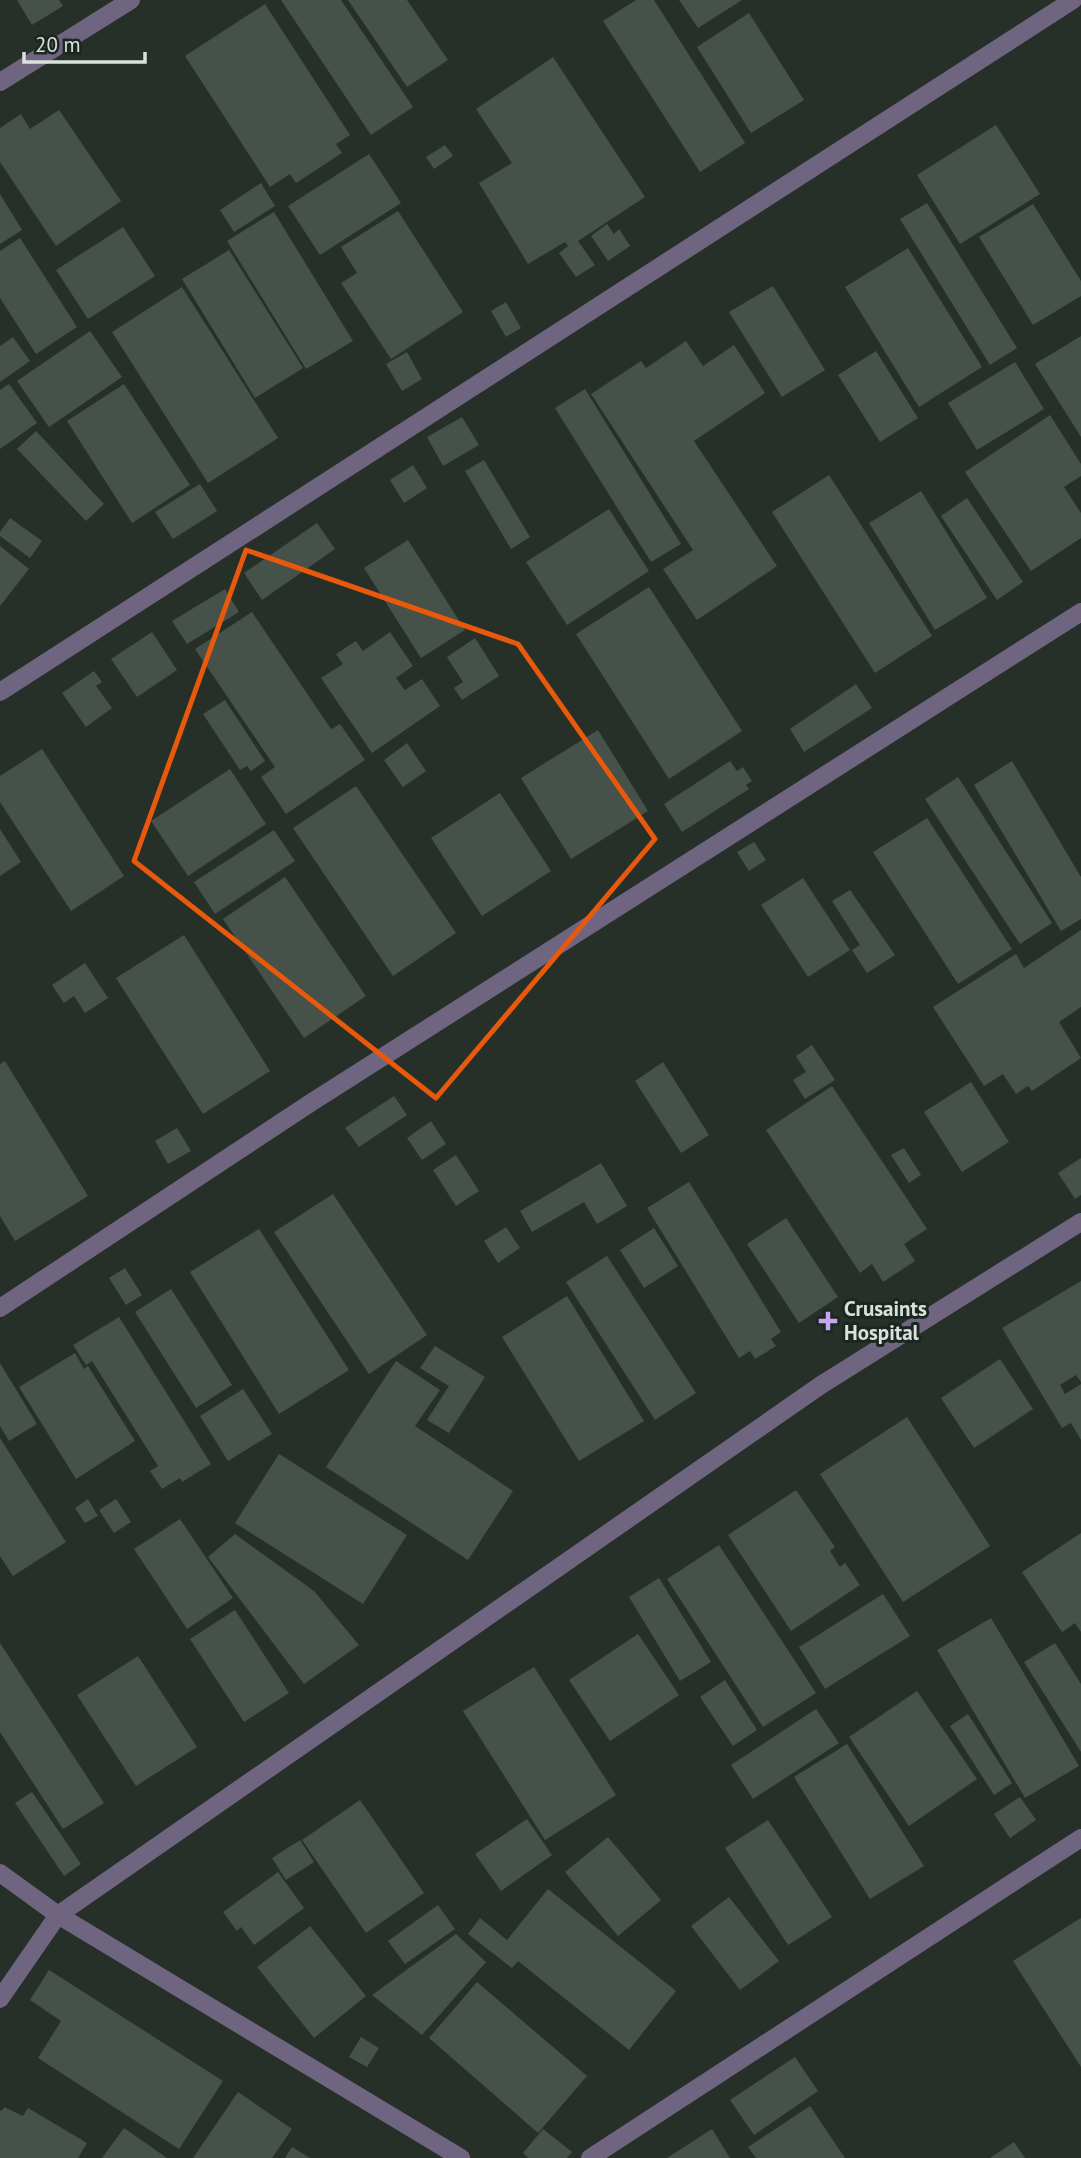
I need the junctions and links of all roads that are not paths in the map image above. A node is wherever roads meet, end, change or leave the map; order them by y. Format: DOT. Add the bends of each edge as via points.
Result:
graph roads {
  1 [pos="131,0"];
  2 [pos="1073,0"];
  3 [pos="0,82"];
  4 [pos="1081,612"];
  5 [pos="0,692"];
  6 [pos="1081,1222"];
  7 [pos="0,1308"];
  8 [pos="1081,1838"];
  9 [pos="0,1873"];
  10 [pos="58,1915"];
  11 [pos="0,1999"];
  12 [pos="461,2158"];
  13 [pos="590,2158"];
  1 -- 3 [label="street"];
  2 -- 5 [label="street"];
  4 -- 7 [label="street" via="312,1102"];
  6 -- 10 [label="street" via="821,1385"];
  8 -- 13 [label="street"];
  9 -- 10 [label="street"];
  10 -- 11 [label="street"];
  10 -- 12 [label="street"];
}
